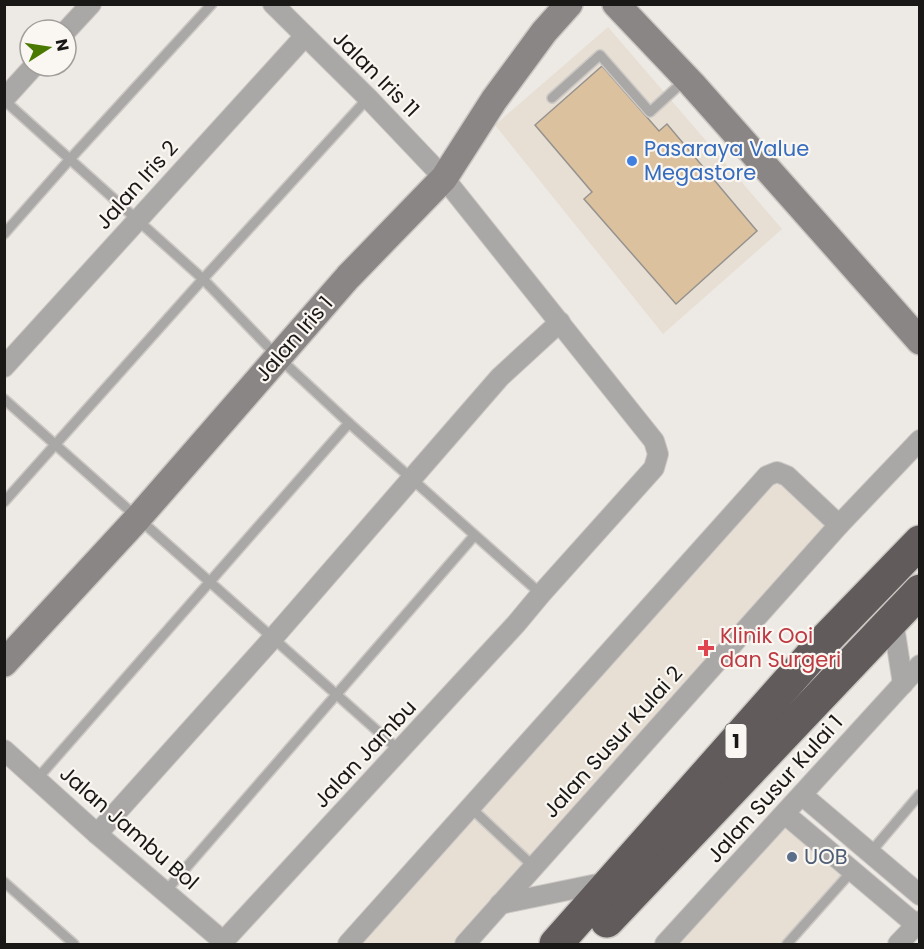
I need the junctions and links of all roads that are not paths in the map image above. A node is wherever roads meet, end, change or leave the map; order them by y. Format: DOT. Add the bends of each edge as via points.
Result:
graph roads {
  1 [pos="90,4"];
  2 [pos="212,4"];
  3 [pos="273,4"];
  4 [pos="569,4"];
  5 [pos="615,4"];
  6 [pos="78,18"];
  7 [pos="305,36"];
  8 [pos="23,78"];
  9 [pos="686,78"];
  10 [pos="368,98"];
  11 [pos="552,98"];
  12 [pos="4,99"];
  13 [pos="71,158"];
  14 [pos="444,178"];
  15 [pos="137,220"];
  16 [pos="4,234"];
  17 [pos="203,279"];
  18 [pos="560,322"];
  19 [pos="920,341"];
  20 [pos="278,357"];
  21 [pos="4,367"];
  22 [pos="4,399"];
  23 [pos="349,423"];
  24 [pos="920,440"];
  25 [pos="56,446"];
  26 [pos="412,481"];
  27 [pos="4,502"];
  28 [pos="138,518"];
  29 [pos="839,525"];
  30 [pos="474,536"];
  31 [pos="920,542"];
  32 [pos="210,582"];
  33 [pos="920,591"];
  34 [pos="541,594"];
  35 [pos="893,620"];
  36 [pos="273,638"];
  37 [pos="4,663"];
  38 [pos="920,665"];
  39 [pos="903,684"];
  40 [pos="337,695"];
  41 [pos="4,750"];
  42 [pos="400,751"];
  43 [pos="37,780"];
  44 [pos="920,794"];
  45 [pos="802,795"];
  46 [pos="470,807"];
  47 [pos="785,813"];
  48 [pos="97,834"];
  49 [pos="870,853"];
  50 [pos="533,866"];
  51 [pos="852,871"];
  52 [pos="613,881"];
  53 [pos="4,882"];
  54 [pos="165,892"];
  55 [pos="920,895"];
  56 [pos="500,904"];
  57 [pos="918,925"];
  58 [pos="223,943"];
  59 [pos="74,945"];
  60 [pos="348,945"];
  61 [pos="465,945"];
  62 [pos="556,945"];
  63 [pos="587,945"];
  64 [pos="665,945"];
  65 [pos="787,945"];
  66 [pos="898,945"];
  1 -- 6 [label="street"];
  2 -- 13 [label="lane"];
  3 -- 7 [label="street, Jalan Iris 11"];
  4 -- 14 [label="street, Jalan Iris 1" via="494,100"];
  5 -- 9 [label="street"];
  7 -- 10 [label="street, Jalan Iris 11"];
  7 -- 15 [label="street, Jalan Iris 2"];
  8 -- 12 [label="street"];
  9 -- 11 [label="lane" via="650,112 600,55"];
  9 -- 19 [label="street"];
  10 -- 14 [label="street, Jalan Iris 11"];
  10 -- 17 [label="lane"];
  12 -- 13 [label="lane"];
  13 -- 15 [label="lane"];
  13 -- 16 [label="lane"];
  14 -- 18 [label="street, Jalan Iris 11"];
  14 -- 20 [label="street, Jalan Iris 1"];
  15 -- 17 [label="lane"];
  15 -- 21 [label="street, Jalan Iris 2"];
  17 -- 20 [label="lane"];
  17 -- 25 [label="lane"];
  18 -- 26 [label="street" via="500,377"];
  18 -- 34 [label="street, Jalan Jambu" via="654,441 658,454 654,468"];
  20 -- 23 [label="lane"];
  20 -- 28 [label="street, Jalan Iris 1"];
  22 -- 25 [label="lane"];
  23 -- 26 [label="lane"];
  23 -- 32 [label="lane"];
  24 -- 29 [label="street, Jalan Susur Kulai 2"];
  25 -- 27 [label="lane"];
  25 -- 28 [label="lane"];
  26 -- 30 [label="lane"];
  26 -- 36 [label="street"];
  28 -- 32 [label="lane"];
  28 -- 37 [label="street, Jalan Iris 1"];
  29 -- 46 [label="street" via="786,476 777,472 767,476"];
  29 -- 50 [label="street, Jalan Susur Kulai 2"];
  30 -- 34 [label="lane"];
  30 -- 40 [label="lane"];
  31 -- 52 [label="highway, 1" via="828,637"];
  32 -- 36 [label="lane"];
  32 -- 43 [label="lane"];
  33 -- 35 [label="highway, 1"];
  34 -- 42 [label="street, Jalan Jambu"];
  35 -- 39 [label="street"];
  35 -- 63 [label="highway, 1"];
  36 -- 40 [label="lane"];
  36 -- 48 [label="street"];
  38 -- 39 [label="street, Jalan Susur Kulai 1"];
  39 -- 45 [label="street, Jalan Susur Kulai 1"];
  40 -- 42 [label="lane"];
  40 -- 54 [label="lane"];
  41 -- 43 [label="street, Jalan Jambu Bol"];
  42 -- 58 [label="street, Jalan Jambu"];
  43 -- 48 [label="street, Jalan Jambu Bol"];
  44 -- 49 [label="lane"];
  45 -- 47 [label="street, Jalan Susur Kulai 1"];
  45 -- 49 [label="street"];
  46 -- 50 [label="lane"];
  46 -- 60 [label="street"];
  47 -- 51 [label="street"];
  47 -- 64 [label="street, Jalan Susur Kulai 1"];
  48 -- 54 [label="street, Jalan Jambu Bol"];
  49 -- 55 [label="street"];
  50 -- 56 [label="street, Jalan Susur Kulai 2"];
  51 -- 57 [label="street"];
  51 -- 65 [label="lane"];
  52 -- 56 [label="street"];
  52 -- 62 [label="highway, 1"];
  53 -- 59 [label="lane"];
  54 -- 58 [label="street, Jalan Jambu Bol"];
  56 -- 61 [label="street, Jalan Susur Kulai 2"];
  57 -- 66 [label="street"];
}
